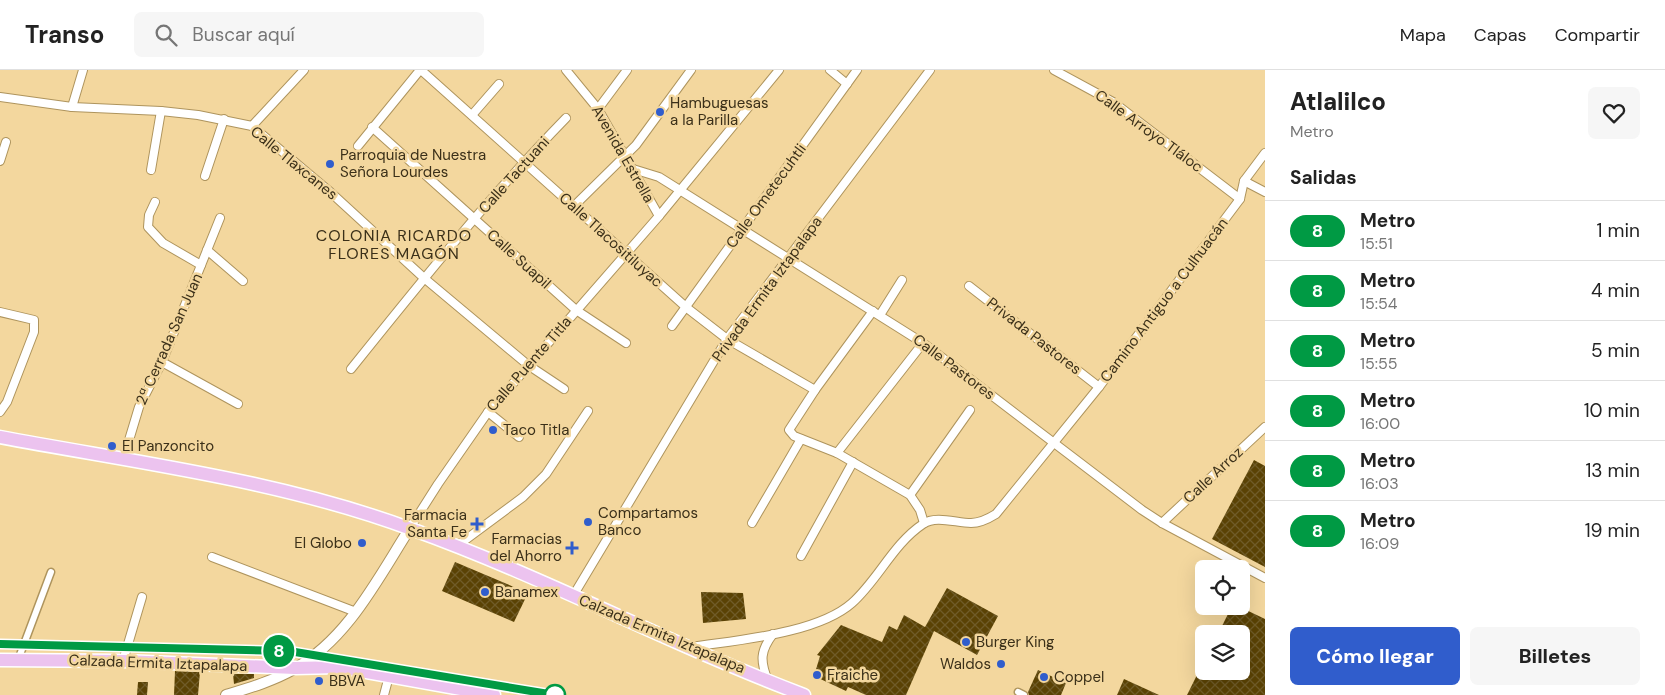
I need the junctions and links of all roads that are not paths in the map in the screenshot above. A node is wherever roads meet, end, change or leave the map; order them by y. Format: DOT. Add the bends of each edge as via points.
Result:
graph roads {
  1 [pos="83,70"];
  2 [pos="304,70"];
  3 [pos="421,70"];
  4 [pos="566,70"];
  5 [pos="627,70"];
  6 [pos="691,70"];
  7 [pos="779,70"];
  8 [pos="830,70"];
  9 [pos="857,70"];
  10 [pos="930,70"];
  11 [pos="1054,70"];
  12 [pos="500,84"];
  13 [pos="847,84"];
  14 [pos="0,97"];
  15 [pos="72,107"];
  16 [pos="598,109"];
  17 [pos="161,111"];
  18 [pos="472,115"];
  19 [pos="566,118"];
  20 [pos="224,119"];
  21 [pos="252,126"];
  22 [pos="372,127"];
  23 [pos="6,142"];
  24 [pos="358,146"];
  25 [pos="1265,153"];
  26 [pos="626,155"];
  27 [pos="0,160"];
  28 [pos="524,162"];
  29 [pos="633,169"];
  30 [pos="151,170"];
  31 [pos="205,176"];
  32 [pos="1244,181"];
  33 [pos="680,191"];
  34 [pos="1265,192"];
  35 [pos="1240,199"];
  36 [pos="155,202"];
  37 [pos="574,206"];
  38 [pos="659,216"];
  39 [pos="220,218"];
  40 [pos="475,218"];
  41 [pos="742,228"];
  42 [pos="207,250"];
  43 [pos="626,255"];
  44 [pos="788,258"];
  45 [pos="201,265"];
  46 [pos="424,278"];
  47 [pos="902,280"];
  48 [pos="243,281"];
  49 [pos="969,286"];
  50 [pos="687,308"];
  51 [pos="576,310"];
  52 [pos="0,312"];
  53 [pos="876,313"];
  54 [pos="672,326"];
  55 [pos="727,339"];
  56 [pos="923,342"];
  57 [pos="626,343"];
  58 [pos="162,362"];
  59 [pos="528,365"];
  60 [pos="351,369"];
  61 [pos="1099,387"];
  62 [pos="564,389"];
  63 [pos="815,390"];
  64 [pos="238,404"];
  65 [pos="970,410"];
  66 [pos="588,411"];
  67 [pos="0,412"];
  68 [pos="488,412"];
  69 [pos="1265,428"];
  70 [pos="0,437"];
  71 [pos="519,437"];
  72 [pos="801,440"];
  73 [pos="1054,443"];
  74 [pos="837,453"];
  75 [pos="123,460"];
  76 [pos="853,462"];
  77 [pos="910,495"];
  78 [pos="924,523"];
  79 [pos="1162,523"];
  80 [pos="752,524"];
  81 [pos="410,528"];
  82 [pos="457,546"];
  83 [pos="801,556"];
  84 [pos="212,557"];
  85 [pos="51,572"];
  86 [pos="1265,578"];
  87 [pos="573,596"];
  88 [pos="142,597"];
  89 [pos="356,612"];
  90 [pos="773,634"];
  91 [pos="692,647"];
  92 [pos="0,660"];
  93 [pos="18,660"];
  94 [pos="123,662"];
  95 [pos="296,668"];
  96 [pos="389,676"];
  97 [pos="768,680"];
  98 [pos="798,694"];
  99 [pos="226,695"];
  100 [pos="384,695"];
  101 [pos="494,695"];
  1 -- 15 [label="street"];
  2 -- 21 [label="street"];
  3 -- 18 [label="street, Calle Tlacositiluyac"];
  3 -- 22 [label="street"];
  4 -- 16 [label="street, Avenida Estrella"];
  5 -- 16 [label="street"];
  6 -- 26 [label="street"];
  7 -- 33 [label="street, Calle Puente Titla"];
  8 -- 13 [label="street"];
  9 -- 13 [label="street, Calle Ometecuhtli"];
  10 -- 44 [label="street, Privada Ermita Iztapalapa"];
  11 -- 35 [label="street, Calle Arroyo Tláloc" via="1113,102"];
  12 -- 18 [label="street"];
  13 -- 41 [label="street, Calle Ometecuhtli"];
  14 -- 15 [label="street, Calle Tlaxcanes"];
  15 -- 17 [label="street, Calle Tlaxcanes"];
  16 -- 26 [label="street, Avenida Estrella"];
  17 -- 20 [label="street, Calle Tlaxcanes"];
  17 -- 30 [label="street"];
  18 -- 28 [label="street, Calle Tlacositiluyac"];
  19 -- 28 [label="street, Calle Tactuani"];
  20 -- 21 [label="street, Calle Tlaxcanes"];
  20 -- 31 [label="street"];
  21 -- 46 [label="street, Calle Tlaxcanes"];
  22 -- 24 [label="street"];
  22 -- 40 [label="street, Calle Suapil"];
  23 -- 27 [label="street"];
  25 -- 32 [label="street, Camino Antiguo a Culhuacán"];
  26 -- 29 [label="street, Avenida Estrella"];
  26 -- 37 [label="street"];
  28 -- 37 [label="street, Calle Tlacositiluyac"];
  28 -- 40 [label="street, Calle Tactuani"];
  29 -- 33 [label="street, Calle Pastores" via="659,177"];
  29 -- 38 [label="street, Avenida Estrella"];
  32 -- 34 [label="street"];
  32 -- 35 [label="street, Camino Antiguo a Culhuacán"];
  33 -- 38 [label="street, Calle Puente Titla"];
  33 -- 41 [label="street, Calle Pastores"];
  35 -- 61 [label="street, Camino Antiguo a Culhuacán"];
  36 -- 45 [label="street" via="148,227 163,243"];
  37 -- 43 [label="street, Calle Tlacositiluyac"];
  38 -- 43 [label="street, Calle Puente Titla"];
  39 -- 42 [label="street, 2ª Cerrada San Juan"];
  40 -- 46 [label="street, Calle Tactuani"];
  40 -- 51 [label="street, Calle Suapil"];
  41 -- 44 [label="street, Calle Pastores"];
  41 -- 50 [label="street, Calle Ometecuhtli"];
  42 -- 45 [label="street, 2ª Cerrada San Juan"];
  42 -- 48 [label="street"];
  43 -- 50 [label="street, Calle Tlacositiluyac"];
  43 -- 51 [label="street, Calle Puente Titla"];
  44 -- 53 [label="street, Calle Pastores"];
  44 -- 55 [label="street, Privada Ermita Iztapalapa"];
  45 -- 58 [label="street, 2ª Cerrada San Juan"];
  46 -- 59 [label="street, Calle Tlaxcanes"];
  46 -- 60 [label="street, Calle Tactuani"];
  47 -- 53 [label="street"];
  49 -- 61 [label="street, Privada Pastores"];
  50 -- 54 [label="street, Calle Ometecuhtli"];
  50 -- 55 [label="street, Calle Tlacositiluyac"];
  51 -- 57 [label="street, Calle Suapil"];
  51 -- 59 [label="street, Calle Puente Titla"];
  52 -- 67 [label="street" via="34,320 34,332 7,402"];
  53 -- 56 [label="street, Calle Pastores"];
  53 -- 63 [label="street"];
  55 -- 63 [label="street, Calle Tlacositiluyac"];
  55 -- 87 [label="street, Privada Ermita Iztapalapa"];
  56 -- 73 [label="street, Calle Pastores"];
  56 -- 74 [label="street"];
  58 -- 64 [label="street"];
  58 -- 75 [label="street, 2ª Cerrada San Juan" via="139,407"];
  59 -- 62 [label="street, Calle Tlaxcanes"];
  59 -- 68 [label="street, Calle Puente Titla"];
  61 -- 73 [label="street, Camino Antiguo a Culhuacán"];
  63 -- 72 [label="street" via="790,426 789,430"];
  65 -- 77 [label="street"];
  66 -- 82 [label="street" via="546,474 523,497"];
  68 -- 71 [label="street"];
  68 -- 81 [label="street, Calle Puente Titla"];
  69 -- 79 [label="street, Calle Arroz"];
  70 -- 75 [label="main road, Calzada Ermita Iztapalapa"];
  72 -- 74 [label="street"];
  72 -- 80 [label="street"];
  73 -- 78 [label="street, Camino Antiguo a Culhuacán" via="996,514 972,523 937,520"];
  73 -- 79 [label="street, Calle Pastores"];
  74 -- 76 [label="street"];
  75 -- 81 [label="main road, Calzada Ermita Iztapalapa" via="242,481 334,503"];
  76 -- 77 [label="street"];
  76 -- 83 [label="street"];
  77 -- 78 [label="street"];
  78 -- 90 [label="street" via="908,536 852,603 833,615"];
  79 -- 86 [label="street, Calle Pastores"];
  81 -- 82 [label="main road, Calzada Ermita Iztapalapa"];
  81 -- 89 [label="street, Calle Puente Titla"];
  82 -- 87 [label="main road, Calzada Ermita Iztapalapa"];
  84 -- 89 [label="street"];
  85 -- 93 [label="street"];
  87 -- 91 [label="main road, Calzada Ermita Iztapalapa"];
  88 -- 94 [label="street"];
  89 -- 95 [label="street, Calle Puente Titla" via="334,639"];
  90 -- 91 [label="street"];
  90 -- 97 [label="street" via="761,658"];
  91 -- 97 [label="main road, Calzada Ermita Iztapalapa"];
  92 -- 93 [label="main road, Calzada Ermita Iztapalapa"];
  93 -- 94 [label="main road, Calzada Ermita Iztapalapa"];
  94 -- 95 [label="main road, Calzada Ermita Iztapalapa"];
  95 -- 96 [label="main road, Calzada Ermita Iztapalapa" via="339,667"];
  95 -- 99 [label="street, Calle Puente Titla" via="272,680"];
  96 -- 100 [label="street"];
  96 -- 101 [label="main road, Calzada Ermita Iztapalapa"];
  97 -- 98 [label="main road, Calzada Ermita Iztapalapa"];
}
